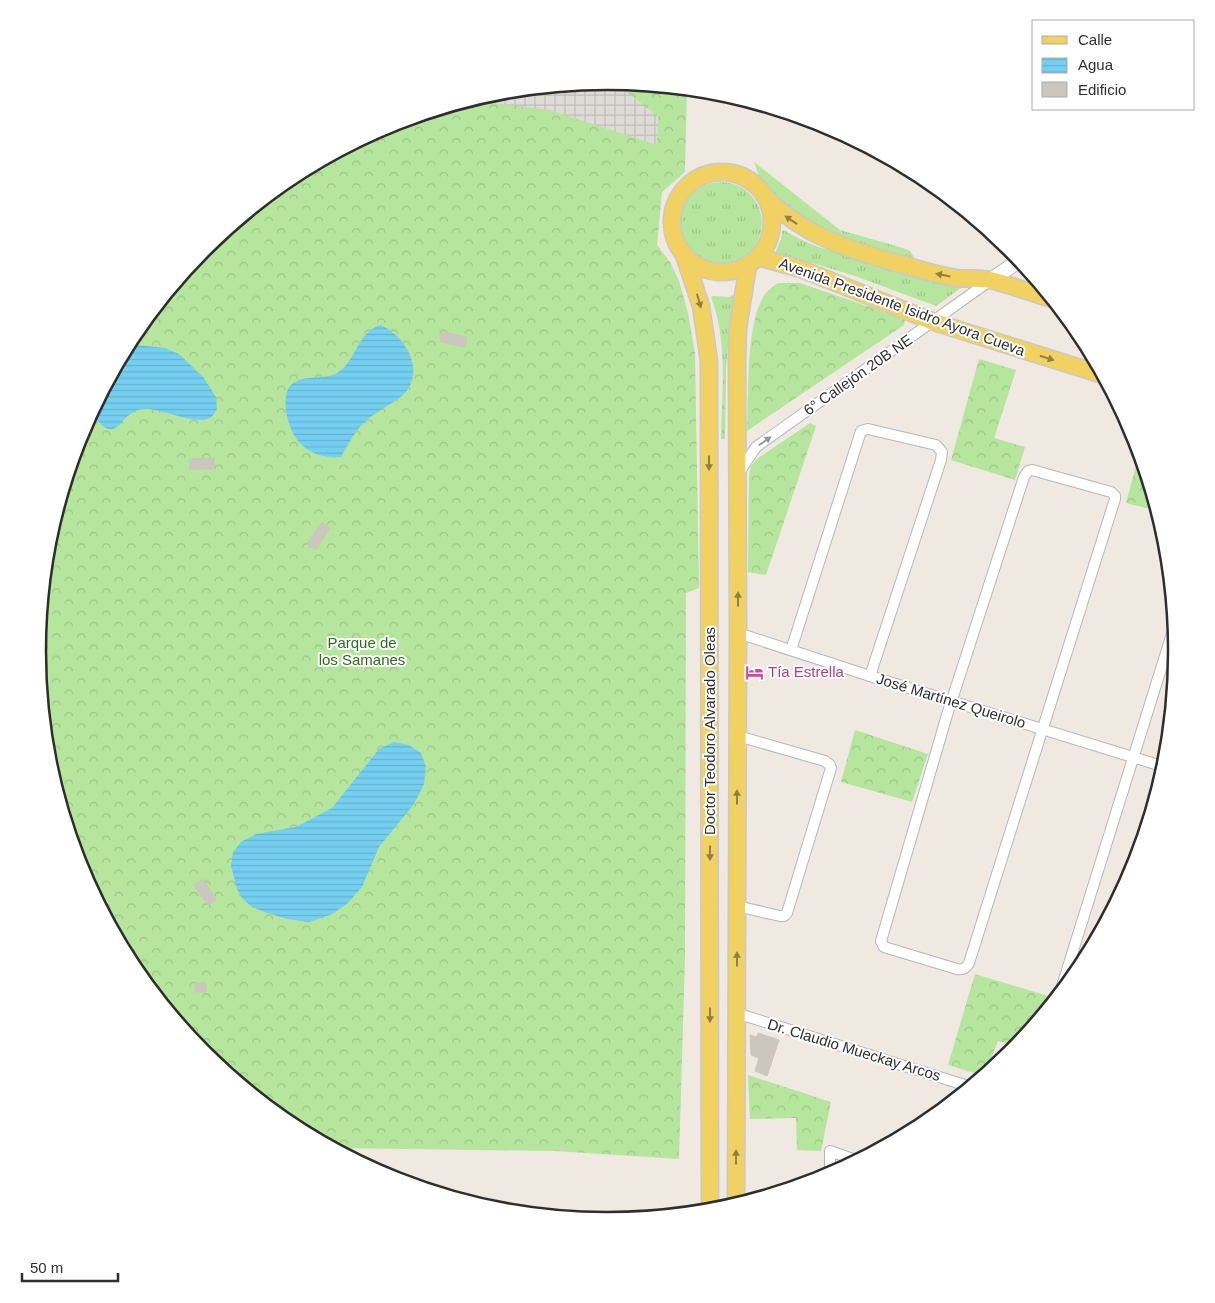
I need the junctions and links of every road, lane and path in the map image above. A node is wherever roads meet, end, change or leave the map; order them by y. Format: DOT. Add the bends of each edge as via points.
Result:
graph roads {
  1 [pos="766,199"];
  2 [pos="684,255"];
  3 [pos="753,261"];
  4 [pos="778,262"];
  5 [pos="1013,265"];
  6 [pos="991,280"];
  7 [pos="745,292"];
  8 [pos="1041,296"];
  9 [pos="934,322"];
  10 [pos="1095,372"];
  11 [pos="738,480"];
  12 [pos="738,633"];
  13 [pos="1169,643"];
  14 [pos="790,650"];
  15 [pos="870,676"];
  16 [pos="952,700"];
  17 [pos="1042,728"];
  18 [pos="738,736"];
  19 [pos="1133,757"];
  20 [pos="1157,765"];
  21 [pos="737,906"];
  22 [pos="1065,975"];
  23 [pos="736,1013"];
  24 [pos="964,1085"];
  25 [pos="849,1158"];
  26 [pos="830,1166"];
  27 [pos="736,1198"];
  28 [pos="710,1203"];
  1 -- 2 [label="main road" via="754,184 737,174 711,173 699,177 682,192 673,209 672,228"];
  1 -- 3 [label="main road" via="772,213 770,237"];
  6 -- 1 [label="main road, one-way" via="933,273 836,244 796,224"];
  2 -- 3 [label="main road" via="692,263 714,272 738,270"];
  2 -- 28 [label="main road, Doctor Teodoro Alvarado Oleas, one-way" via="701,306 709,361"];
  3 -- 4 [label="main road, Avenida Presidente Isidro Ayora Cueva"];
  3 -- 7 [label="main road, Doctor Teodoro Alvarado Oleas"];
  4 -- 7 [label="main road" via="760,273"];
  4 -- 9 [label="main road, Avenida Presidente Isidro Ayora Cueva"];
  5 -- 6 [label="street"];
  6 -- 8 [label="main road"];
  6 -- 9 [label="street, 6° Callejón 20B NE"];
  7 -- 11 [label="main road, Doctor Teodoro Alvarado Oleas" via="737,348"];
  9 -- 10 [label="main road, Avenida Presidente Isidro Ayora Cueva, one-way"];
  11 -- 9 [label="street, 6° Callejón 20B NE, one-way" via="740,469 756,447"];
  12 -- 11 [label="main road, Doctor Teodoro Alvarado Oleas, one-way"];
  12 -- 14 [label="street, José Martínez Queirolo"];
  12 -- 18 [label="main road, Doctor Teodoro Alvarado Oleas"];
  13 -- 19 [label="street"];
  14 -- 15 [label="street, José Martínez Queirolo"];
  14 -- 15 [label="street" via="861,431 868,429 936,445 942,452 941,460"];
  15 -- 16 [label="street, José Martínez Queirolo"];
  16 -- 17 [label="street, José Martínez Queirolo"];
  16 -- 17 [label="street" via="1026,474 1032,470 1111,492 1115,496 1114,502"];
  16 -- 17 [label="street" via="881,937 882,945 893,950 957,969 966,968"];
  17 -- 19 [label="street, José Martínez Queirolo"];
  21 -- 18 [label="main road, Doctor Teodoro Alvarado Oleas, one-way"];
  18 -- 21 [label="street" via="825,761 831,768 787,913 780,916"];
  19 -- 20 [label="street, José Martínez Queirolo"];
  19 -- 22 [label="street"];
  23 -- 21 [label="main road, Doctor Teodoro Alvarado Oleas, one-way"];
  23 -- 24 [label="street, Dr. Claudio Mueckay Arcos"];
  27 -- 23 [label="main road, Doctor Teodoro Alvarado Oleas, one-way"];
  25 -- 26 [label="street" via="830,1151"];
}
